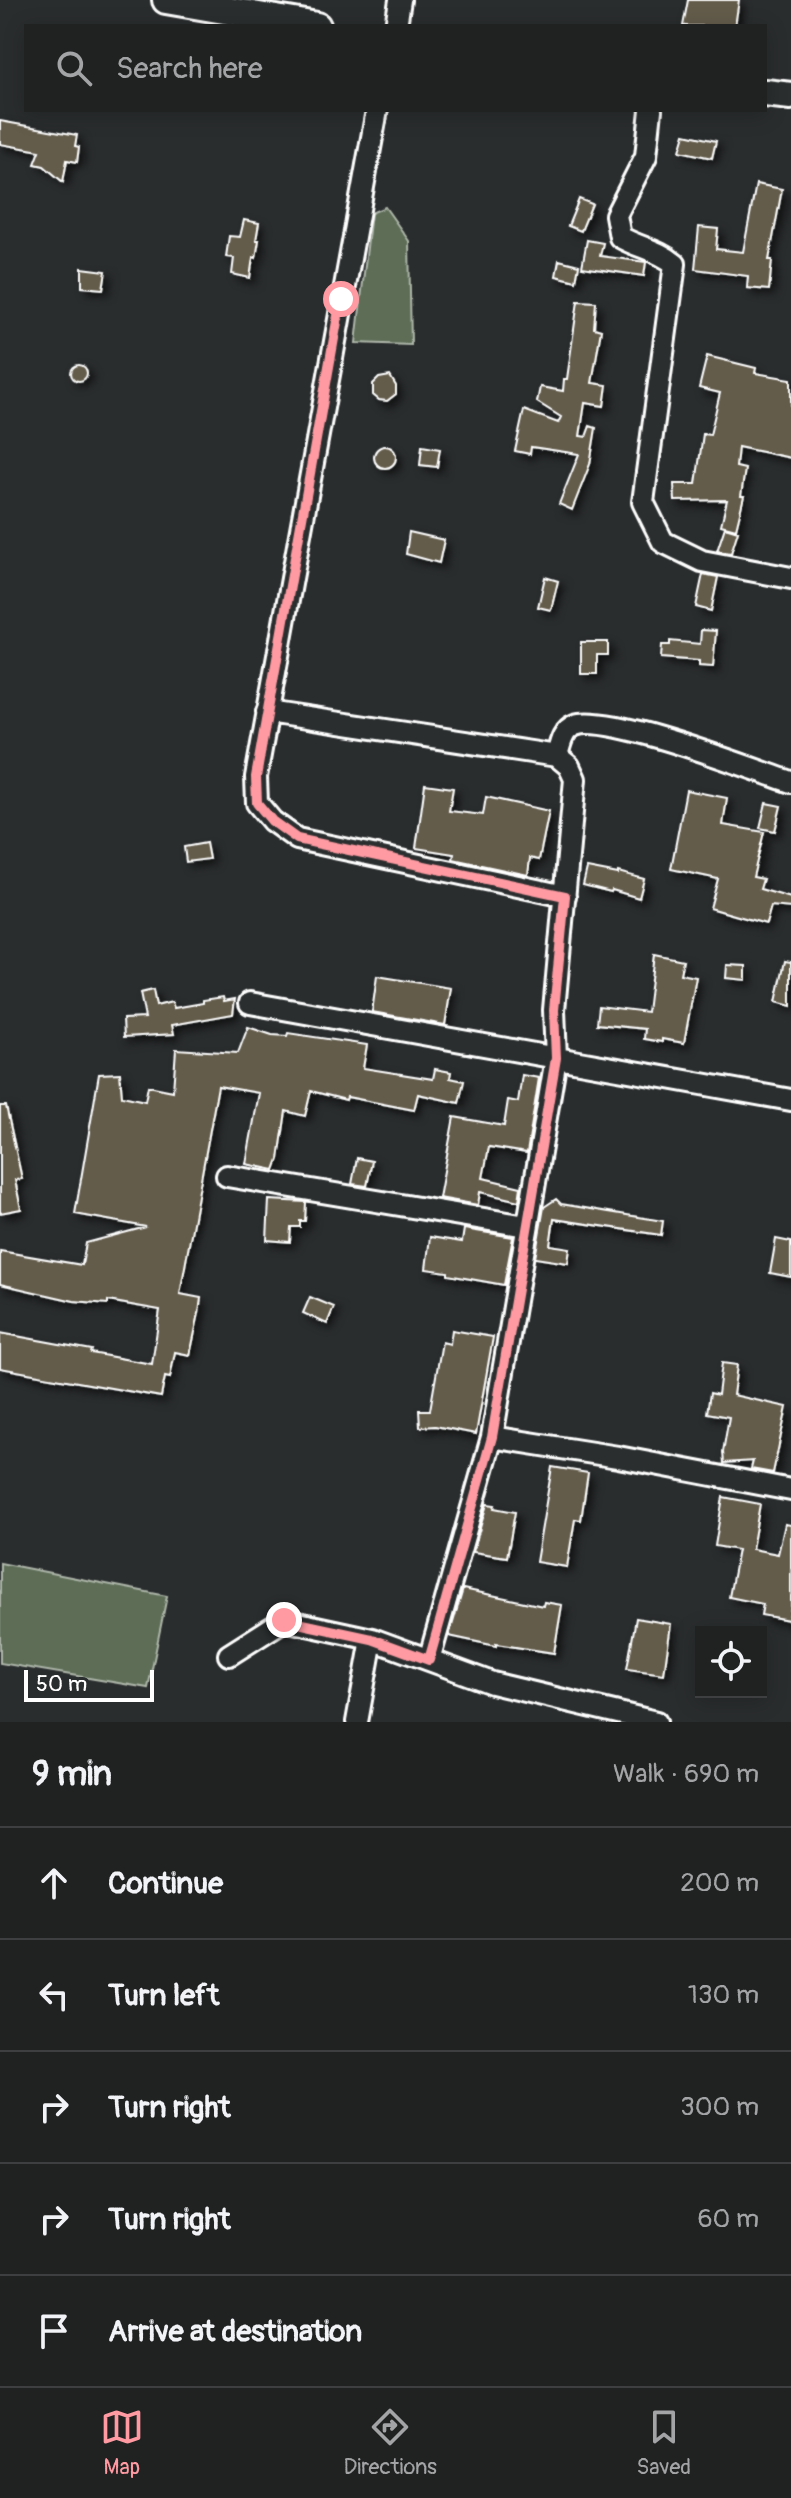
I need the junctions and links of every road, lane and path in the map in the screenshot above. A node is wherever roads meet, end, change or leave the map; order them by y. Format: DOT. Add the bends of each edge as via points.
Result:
graph roads {
  1 [pos="166,0"];
  2 [pos="400,0"];
  3 [pos="305,24"];
  4 [pos="396,24"];
  5 [pos="767,93"];
  6 [pos="791,96"];
  7 [pos="377,112"];
  8 [pos="651,112"];
  9 [pos="791,578"];
  10 [pos="267,712"];
  11 [pos="557,756"];
  12 [pos="791,782"];
  13 [pos="565,896"];
  14 [pos="250,1003"];
  15 [pos="556,1058"];
  16 [pos="791,1100"];
  17 [pos="227,1176"];
  18 [pos="526,1226"];
  19 [pos="492,1437"];
  20 [pos="791,1490"];
  21 [pos="372,1639"];
  22 [pos="229,1655"];
  23 [pos="429,1660"];
  24 [pos="357,1722"];
  25 [pos="656,1722"];
  1 -- 3 [label="street"];
  2 -- 4 [label="street"];
  5 -- 6 [label="street"];
  7 -- 10 [label="street"];
  8 -- 9 [label="street" via="646,156 616,215 620,237 662,253 675,264 643,502 663,542 702,561"];
  10 -- 11 [label="street"];
  10 -- 13 [label="street" via="257,803 297,839"];
  11 -- 12 [label="street" via="563,736 574,725 596,724 634,730"];
  11 -- 13 [label="street" via="575,779"];
  13 -- 15 [label="street" via="554,1010"];
  14 -- 15 [label="street"];
  15 -- 16 [label="street"];
  15 -- 18 [label="street"];
  17 -- 18 [label="street"];
  18 -- 19 [label="street"];
  19 -- 20 [label="street"];
  19 -- 23 [label="street"];
  21 -- 22 [label="street" via="284,1620"];
  21 -- 23 [label="street"];
  21 -- 24 [label="street"];
  23 -- 25 [label="street" via="492,1683"];
}
